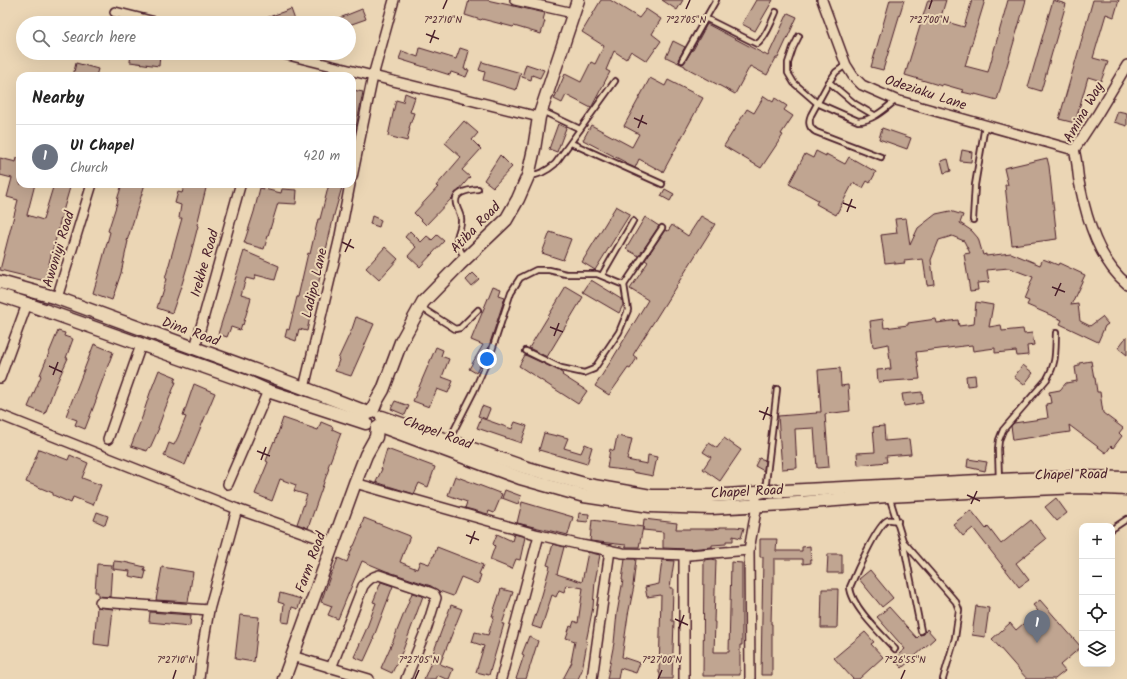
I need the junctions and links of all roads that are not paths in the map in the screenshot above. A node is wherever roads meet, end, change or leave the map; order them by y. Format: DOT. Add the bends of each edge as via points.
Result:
graph roads {
  1 [pos="394,0"];
  2 [pos="515,0"];
  3 [pos="578,0"];
  4 [pos="716,0"];
  5 [pos="822,0"];
  6 [pos="115,12"];
  7 [pos="776,12"];
  8 [pos="573,13"];
  9 [pos="131,16"];
  10 [pos="705,18"];
  11 [pos="799,36"];
  12 [pos="308,60"];
  13 [pos="682,60"];
  14 [pos="846,65"];
  15 [pos="1127,65"];
  16 [pos="373,76"];
  17 [pos="615,81"];
  18 [pos="829,82"];
  19 [pos="896,100"];
  20 [pos="817,103"];
  21 [pos="540,114"];
  22 [pos="874,116"];
  23 [pos="985,125"];
  24 [pos="580,129"];
  25 [pos="570,143"];
  26 [pos="1074,150"];
  27 [pos="356,157"];
  28 [pos="881,157"];
  29 [pos="528,176"];
  30 [pos="662,184"];
  31 [pos="91,188"];
  32 [pos="239,188"];
  33 [pos="349,188"];
  34 [pos="478,189"];
  35 [pos="973,220"];
  36 [pos="633,221"];
  37 [pos="662,228"];
  38 [pos="465,259"];
  39 [pos="602,275"];
  40 [pos="0,282"];
  41 [pos="1127,284"];
  42 [pos="624,286"];
  43 [pos="0,295"];
  44 [pos="57,298"];
  45 [pos="27,304"];
  46 [pos="420,307"];
  47 [pos="478,310"];
  48 [pos="1056,333"];
  49 [pos="141,345"];
  50 [pos="195,348"];
  51 [pos="526,351"];
  52 [pos="0,378"];
  53 [pos="304,388"];
  54 [pos="777,389"];
  55 [pos="268,391"];
  56 [pos="0,415"];
  57 [pos="374,420"];
  58 [pos="108,439"];
  59 [pos="449,440"];
  60 [pos="1127,478"];
  61 [pos="999,480"];
  62 [pos="355,483"];
  63 [pos="228,484"];
  64 [pos="1127,489"];
  65 [pos="759,496"];
  66 [pos="889,496"];
  67 [pos="237,509"];
  68 [pos="1127,519"];
  69 [pos="898,521"];
  70 [pos="1115,527"];
  71 [pos="539,535"];
  72 [pos="903,541"];
  73 [pos="333,543"];
  74 [pos="610,550"];
  75 [pos="749,550"];
  76 [pos="684,555"];
  77 [pos="100,602"];
  78 [pos="209,610"];
  79 [pos="921,631"];
  80 [pos="895,649"];
  81 [pos="292,656"];
  82 [pos="331,668"];
  83 [pos="199,679"];
  84 [pos="284,679"];
  85 [pos="369,679"];
  86 [pos="406,679"];
  87 [pos="501,679"];
  88 [pos="592,679"];
  89 [pos="684,679"];
  90 [pos="750,679"];
  91 [pos="943,679"];
  1 -- 16 [label="street"];
  2 -- 8 [label="street"];
  3 -- 8 [label="street, Atiba Road"];
  4 -- 10 [label="lane"];
  5 -- 14 [label="street, Odeziaku Lane"];
  6 -- 9 [label="street"];
  7 -- 10 [label="lane" via="763,38 757,44"];
  8 -- 21 [label="street, Atiba Road"];
  10 -- 13 [label="lane"];
  11 -- 20 [label="lane" via="788,63 788,73 794,83"];
  12 -- 16 [label="street"];
  14 -- 18 [label="lane" via="836,72"];
  14 -- 19 [label="street, Odeziaku Lane" via="862,85"];
  15 -- 26 [label="street, Amina Way"];
  16 -- 21 [label="street"];
  16 -- 27 [label="street"];
  17 -- 24 [label="lane"];
  18 -- 20 [label="lane"];
  18 -- 22 [label="lane"];
  19 -- 22 [label="lane"];
  19 -- 23 [label="street, Odeziaku Lane"];
  20 -- 22 [label="lane" via="858,121"];
  20 -- 28 [label="lane" via="809,120 812,130"];
  21 -- 24 [label="lane"];
  21 -- 29 [label="street, Atiba Road"];
  23 -- 26 [label="street, Odeziaku Lane"];
  23 -- 35 [label="lane" via="975,185"];
  24 -- 25 [label="lane"];
  25 -- 29 [label="lane" via="546,172"];
  25 -- 30 [label="lane"];
  26 -- 41 [label="street, Amina Way" via="1079,184 1101,253"];
  29 -- 38 [label="street, Atiba Road" via="506,220"];
  31 -- 44 [label="street, Awoniyi Road"];
  32 -- 50 [label="street, Irekhe Road"];
  33 -- 53 [label="street, Ladipo Lane"];
  34 -- 38 [label="lane" via="465,190 456,200 462,224 457,240"];
  36 -- 39 [label="lane"];
  37 -- 42 [label="lane"];
  38 -- 46 [label="street, Atiba Road"];
  39 -- 42 [label="lane"];
  39 -- 59 [label="lane" via="536,270 520,278 511,292 492,350"];
  40 -- 44 [label="street, Dina Road"];
  42 -- 51 [label="lane" via="628,310 619,332 594,369 584,373 561,368"];
  43 -- 45 [label="street, Dina Road"];
  44 -- 50 [label="street, Dina Road"];
  45 -- 49 [label="street, Dina Road"];
  45 -- 52 [label="street"];
  46 -- 47 [label="lane" via="455,329 460,328"];
  46 -- 57 [label="street, Atiba Road" via="401,342 376,402"];
  48 -- 61 [label="lane" via="1055,361 1052,370 1003,430 999,440"];
  49 -- 55 [label="street, Dina Road"];
  49 -- 58 [label="street"];
  50 -- 53 [label="street, Dina Road"];
  53 -- 57 [label="street, Dina Road"];
  54 -- 65 [label="lane"];
  55 -- 57 [label="street, Dina Road"];
  55 -- 63 [label="street"];
  56 -- 67 [label="street"];
  57 -- 59 [label="street, Chapel Road"];
  57 -- 62 [label="street, Farm Road" via="366,455"];
  57 -- 65 [label="street, Chapel Road" via="520,478 584,496 650,506 711,508"];
  59 -- 65 [label="street, Chapel Road" via="524,467 588,484 644,495"];
  60 -- 61 [label="street, Chapel Road"];
  61 -- 65 [label="street, Chapel Road" via="785,491"];
  62 -- 71 [label="street"];
  62 -- 73 [label="street, Farm Road"];
  64 -- 66 [label="street, Chapel Road" via="1081,487"];
  65 -- 66 [label="street, Chapel Road" via="785,504"];
  65 -- 75 [label="street"];
  66 -- 69 [label="lane"];
  67 -- 73 [label="street"];
  67 -- 78 [label="street"];
  68 -- 70 [label="lane"];
  69 -- 72 [label="lane"];
  69 -- 80 [label="lane" via="889,520 883,524 850,587 858,607"];
  71 -- 74 [label="street"];
  71 -- 87 [label="street"];
  72 -- 79 [label="lane"];
  72 -- 91 [label="lane" via="956,602 959,610 955,638"];
  73 -- 81 [label="street, Farm Road"];
  74 -- 76 [label="street" via="623,553"];
  74 -- 88 [label="street"];
  75 -- 76 [label="street"];
  75 -- 90 [label="street"];
  76 -- 89 [label="street"];
  77 -- 78 [label="street"];
  78 -- 83 [label="street"];
  81 -- 82 [label="street"];
  81 -- 84 [label="street, Farm Road"];
  82 -- 85 [label="street"];
  82 -- 86 [label="street" via="363,586 372,577 379,575 434,594 436,598"];
}
